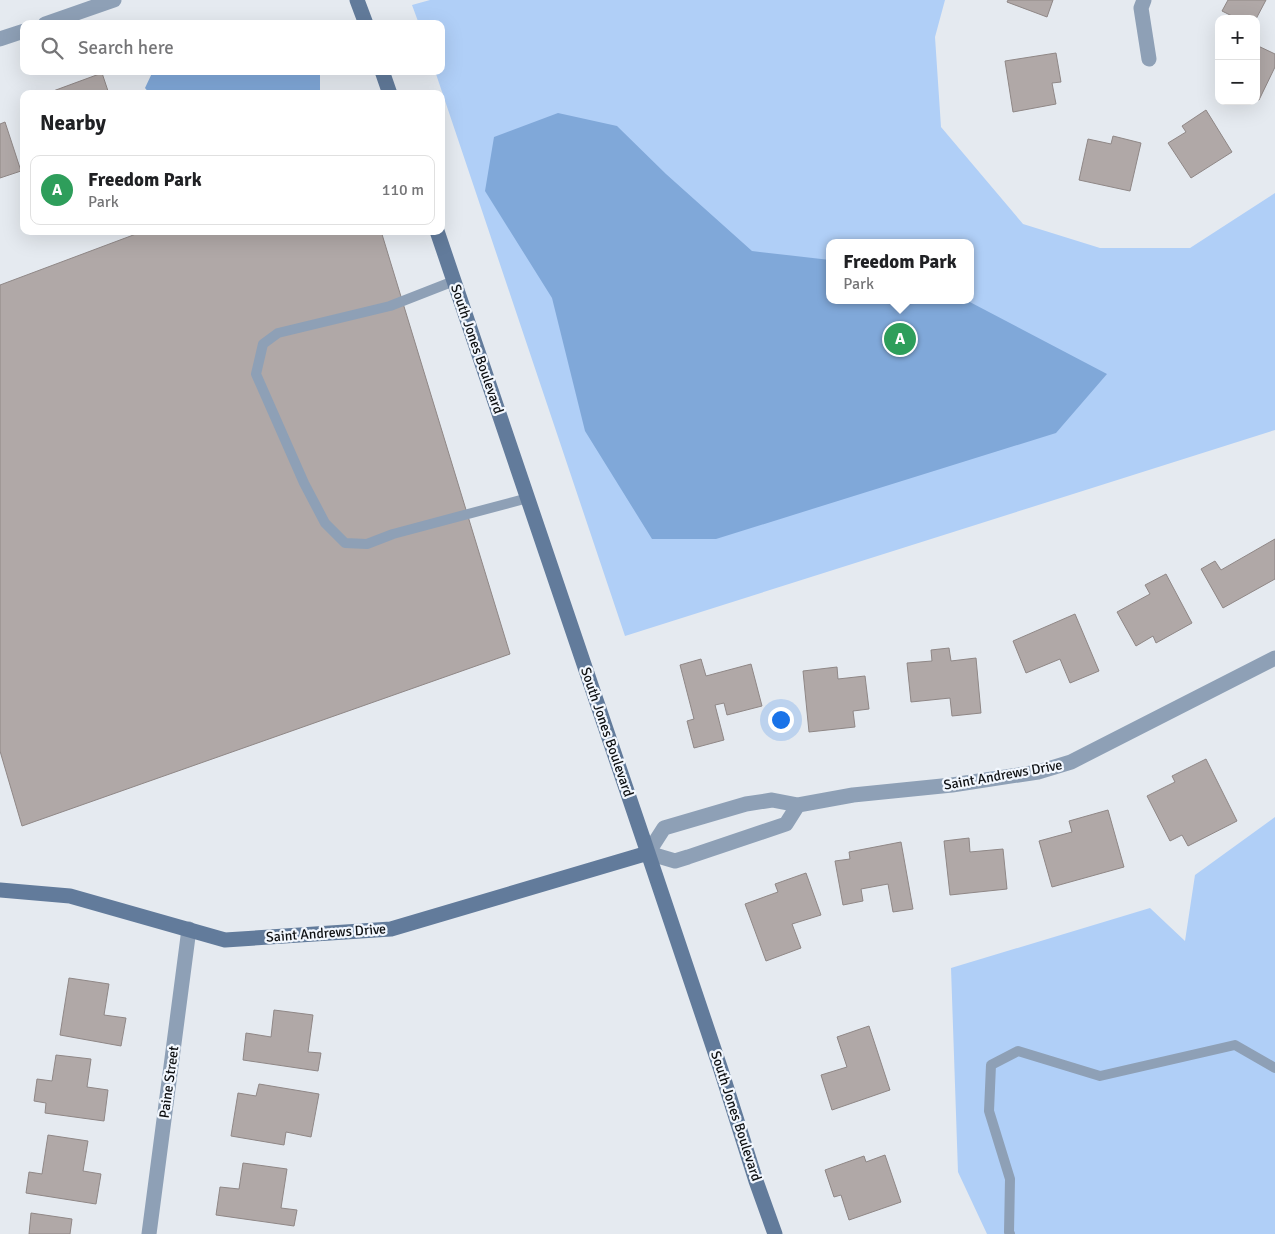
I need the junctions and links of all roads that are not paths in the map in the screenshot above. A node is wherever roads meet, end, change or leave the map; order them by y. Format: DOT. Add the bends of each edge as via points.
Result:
graph roads {
  1 [pos="114,0"];
  2 [pos="357,0"];
  3 [pos="1144,0"];
  4 [pos="56,20"];
  5 [pos="364,20"];
  6 [pos="20,32"];
  7 [pos="0,38"];
  8 [pos="1149,59"];
  9 [pos="383,75"];
  10 [pos="389,90"];
  11 [pos="438,235"];
  12 [pos="454,281"];
  13 [pos="528,498"];
  14 [pos="1275,658"];
  15 [pos="798,804"];
  16 [pos="648,852"];
  17 [pos="0,890"];
  18 [pos="189,929"];
  19 [pos="1275,1068"];
  20 [pos="149,1234"];
  21 [pos="775,1234"];
  22 [pos="1010,1234"];
  1 -- 4 [label="street"];
  2 -- 5 [label="street"];
  3 -- 8 [label="street" via="1141,8"];
  6 -- 7 [label="street"];
  9 -- 10 [label="street"];
  11 -- 12 [label="street, South Jones Boulevard"];
  12 -- 13 [label="street, South Jones Boulevard"];
  12 -- 13 [label="lane" via="390,306 278,333 263,344 256,374 304,483 325,523 344,543 367,544"];
  13 -- 16 [label="street, South Jones Boulevard"];
  14 -- 15 [label="street, Saint Andrews Drive" via="1071,762 1038,772"];
  15 -- 16 [label="street, Saint Andrews Drive" via="772,800 746,804 664,828"];
  15 -- 16 [label="street" via="786,824 697,854 675,861"];
  16 -- 18 [label="street, Saint Andrews Drive" via="391,929 225,940"];
  16 -- 21 [label="street, South Jones Boulevard"];
  17 -- 18 [label="street, Saint Andrews Drive" via="70,896"];
  18 -- 20 [label="street, Paine Street"];
  19 -- 22 [label="lane" via="1236,1046 1100,1076 1018,1051 991,1065 989,1111 1010,1180"];
}
